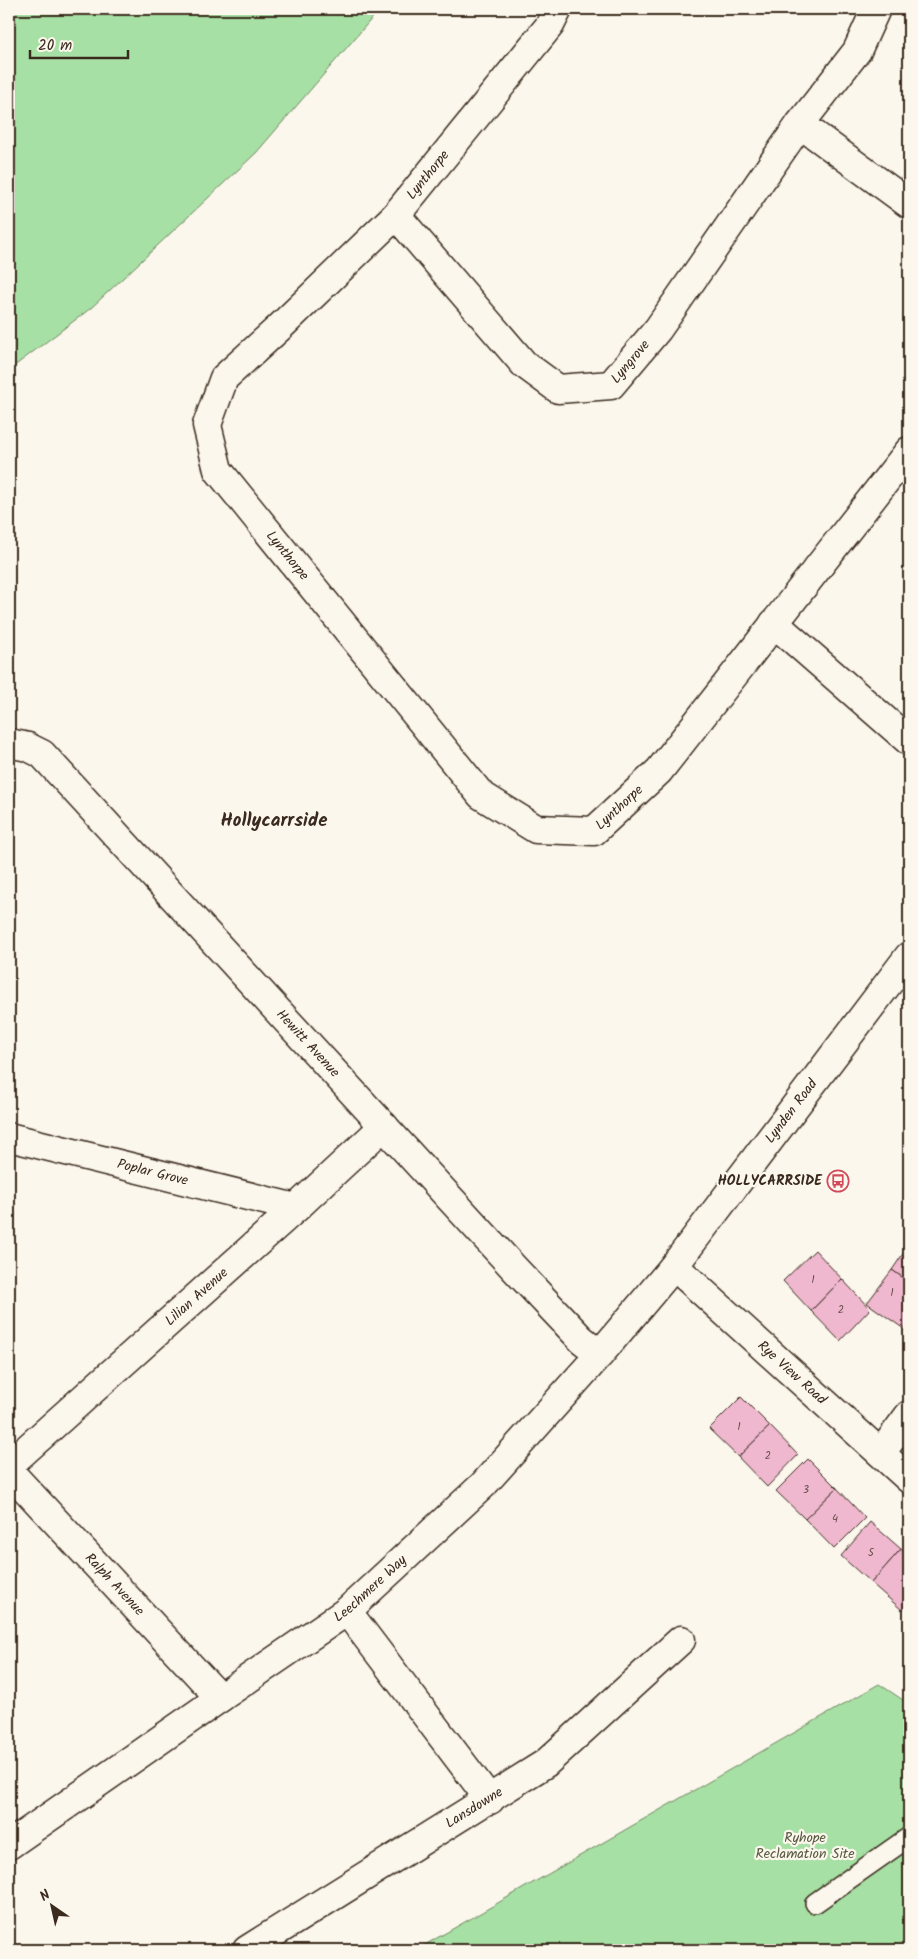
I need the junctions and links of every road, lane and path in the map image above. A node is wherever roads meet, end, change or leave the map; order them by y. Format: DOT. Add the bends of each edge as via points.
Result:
graph roads {
  1 [pos="558,9"];
  2 [pos="876,9"];
  3 [pos="800,124"];
  4 [pos="909,204"];
  5 [pos="396,215"];
  6 [pos="909,451"];
  7 [pos="774,623"];
  8 [pos="909,741"];
  9 [pos="9,743"];
  10 [pos="909,956"];
  11 [pos="384,1126"];
  12 [pos="9,1137"];
  13 [pos="296,1208"];
  14 [pos="674,1266"];
  15 [pos="600,1354"];
  16 [pos="909,1415"];
  17 [pos="881,1453"];
  18 [pos="9,1465"];
  19 [pos="9,1471"];
  20 [pos="909,1479"];
  21 [pos="347,1611"];
  22 [pos="681,1640"];
  23 [pos="220,1698"];
  24 [pos="490,1800"];
  25 [pos="909,1837"];
  26 [pos="9,1845"];
  27 [pos="815,1903"];
  28 [pos="247,1950"];
  1 -- 5 [label="street, Lynthorpe" via="550,25"];
  2 -- 3 [label="street, Lyngrove" via="857,51"];
  3 -- 4 [label="street"];
  3 -- 5 [label="street, Lyngrove" via="658,329 611,385 558,389 524,364"];
  5 -- 7 [label="street, Lynthorpe" via="224,378 207,425 218,470 481,794 536,829 594,831 658,771"];
  6 -- 7 [label="street, Lynthorpe"];
  7 -- 8 [label="street"];
  9 -- 11 [label="street, Hewitt Avenue" via="42,754"];
  10 -- 14 [label="street, Lynden Road"];
  11 -- 13 [label="street, Lilian Avenue"];
  11 -- 15 [label="street, Hewitt Avenue" via="581,1340"];
  12 -- 13 [label="street, Poplar Grove"];
  13 -- 18 [label="street, Lilian Avenue"];
  14 -- 15 [label="street, Leechmere Way"];
  14 -- 17 [label="street, Rye View Road"];
  15 -- 21 [label="street, Leechmere Way" via="483,1485"];
  16 -- 17 [label="street"];
  17 -- 20 [label="street, Rye View Road"];
  19 -- 23 [label="street, Ralph Avenue"];
  21 -- 23 [label="street, Leechmere Way"];
  21 -- 24 [label="street"];
  22 -- 24 [label="street, Lansdowne" via="546,1764"];
  23 -- 26 [label="street, Leechmere Way"];
  24 -- 28 [label="street, Lansdowne"];
  25 -- 27 [label="lane"];
}
